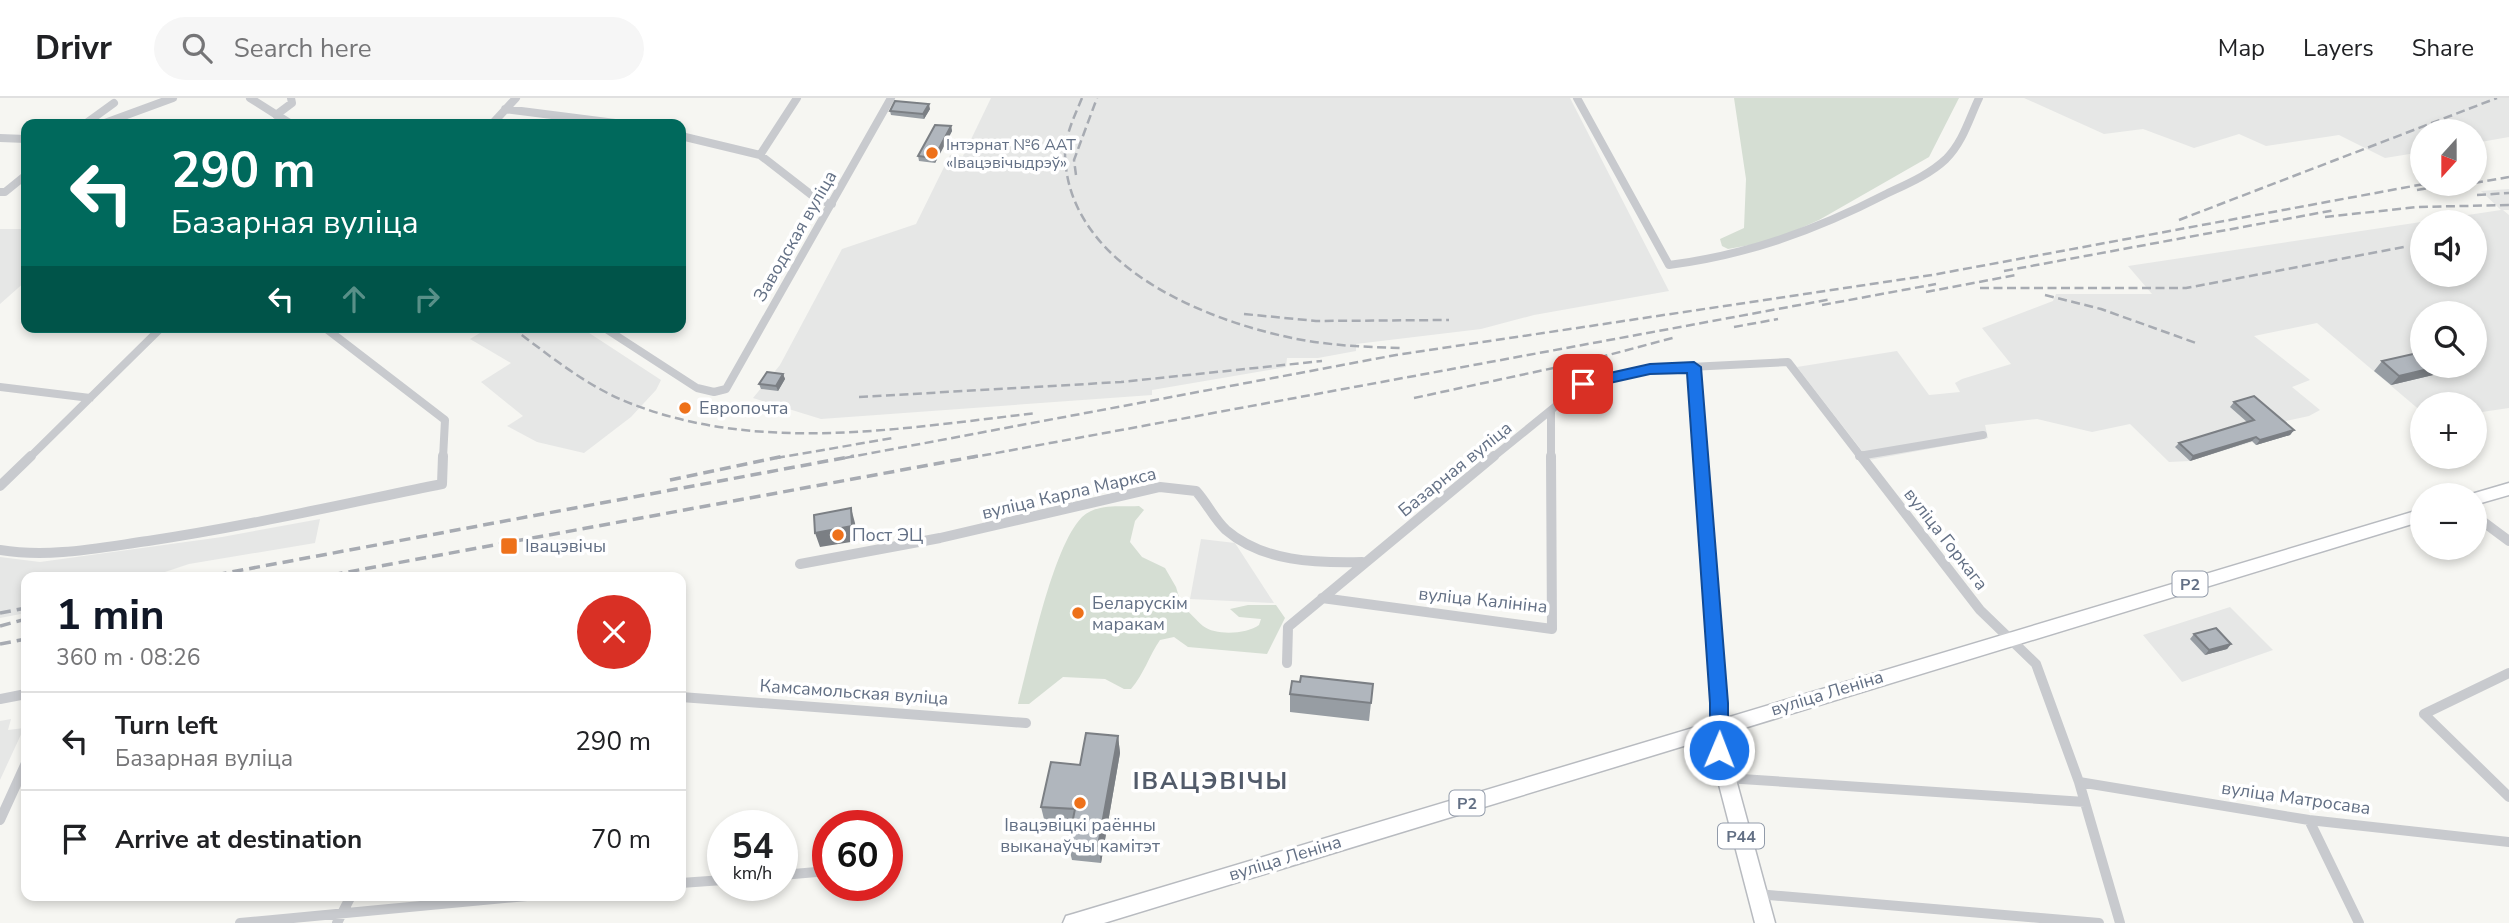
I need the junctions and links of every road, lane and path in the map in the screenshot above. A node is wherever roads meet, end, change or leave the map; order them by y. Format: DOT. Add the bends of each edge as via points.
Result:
graph roads {
  1 [pos="173,98"];
  2 [pos="250,98"];
  3 [pos="290,98"];
  4 [pos="516,98"];
  5 [pos="797,98"];
  6 [pos="891,98"];
  7 [pos="1577,98"];
  8 [pos="1979,98"];
  9 [pos="112,100"];
  10 [pos="505,109"];
  11 [pos="276,115"];
  12 [pos="124,116"];
  13 [pos="91,119"];
  14 [pos="116,119"];
  15 [pos="283,119"];
  16 [pos="496,119"];
  17 [pos="584,119"];
  18 [pos="686,137"];
  19 [pos="0,138"];
  20 [pos="21,139"];
  21 [pos="760,155"];
  22 [pos="21,179"];
  23 [pos="0,192"];
  24 [pos="832,204"];
  25 [pos="156,333"];
  26 [pos="332,333"];
  27 [pos="612,333"];
  28 [pos="1694,367"];
  29 [pos="0,387"];
  30 [pos="90,398"];
  31 [pos="1551,411"];
  32 [pos="1983,435"];
  33 [pos="1859,456"];
  34 [pos="0,486"];
  35 [pos="2509,489"];
  36 [pos="2487,495"];
  37 [pos="2410,519"];
  38 [pos="2487,524"];
  39 [pos="2509,541"];
  40 [pos="0,550"];
  41 [pos="1363,562"];
  42 [pos="800,564"];
  43 [pos="1322,598"];
  44 [pos="2011,638"];
  45 [pos="1287,663"];
  46 [pos="2509,673"];
  47 [pos="21,695"];
  48 [pos="686,697"];
  49 [pos="0,699"];
  50 [pos="1026,723"];
  51 [pos="1719,726"];
  52 [pos="21,773"];
  53 [pos="1726,778"];
  54 [pos="2078,782"];
  55 [pos="2509,797"];
  56 [pos="2085,802"];
  57 [pos="0,820"];
  58 [pos="2309,820"];
  59 [pos="2509,842"];
  60 [pos="707,881"];
  61 [pos="686,883"];
  62 [pos="1756,894"];
  63 [pos="348,901"];
  64 [pos="482,901"];
  65 [pos="340,917"];
  66 [pos="240,923"];
  67 [pos="1073,923"];
  68 [pos="1765,923"];
  69 [pos="2099,923"];
  70 [pos="2120,923"];
  71 [pos="2359,923"];
  1 -- 12 [label="street"];
  2 -- 11 [label="street"];
  3 -- 11 [label="street" via="288,108"];
  4 -- 10 [label="street"];
  5 -- 21 [label="street"];
  6 -- 24 [label="street, Заводская вуліца"];
  7 -- 8 [label="street" via="1669,265 1718,261 1765,249 1899,188 1953,151"];
  9 -- 12 [label="street"];
  9 -- 13 [label="street"];
  10 -- 16 [label="street"];
  10 -- 17 [label="street"];
  11 -- 15 [label="street"];
  12 -- 14 [label="street"];
  18 -- 21 [label="street"];
  19 -- 20 [label="street"];
  21 -- 24 [label="street" via="818,200"];
  22 -- 23 [label="street"];
  24 -- 27 [label="street, Заводская вуліца" via="726,388 714,392 697,388"];
  25 -- 30 [label="street"];
  26 -- 40 [label="street" via="445,420 442,484 153,540 56,554"];
  28 -- 31 [label="street, Базарная вуліца" via="1602,378 1583,384"];
  28 -- 33 [label="street, вуліца Горкага" via="1788,362"];
  28 -- 51 [label="street"];
  29 -- 30 [label="street"];
  30 -- 34 [label="street"];
  31 -- 41 [label="street, Базарная вуліца"];
  31 -- 43 [label="street, вуліца Калініна" via="1552,629"];
  32 -- 33 [label="street"];
  33 -- 44 [label="street, вуліца Горкага" via="1980,610"];
  35 -- 36 [label="main road"];
  37 -- 44 [label="main road, вуліца Леніна / Р2"];
  38 -- 39 [label="street"];
  41 -- 42 [label="street, вуліца Карла Маркса" via="1331,563 1257,549 1223,528 1196,491 1160,487 940,538"];
  41 -- 43 [label="street, Базарная вуліца"];
  43 -- 45 [label="street, Базарная вуліца" via="1288,627"];
  44 -- 51 [label="main road, вуліца Леніна / Р2"];
  44 -- 54 [label="street, вуліца Горкага" via="2036,664"];
  46 -- 55 [label="street" via="2424,714"];
  47 -- 49 [label="street"];
  48 -- 50 [label="street, Камсамольская вуліца"];
  51 -- 53 [label="main road, Р44"];
  51 -- 67 [label="main road, вуліца Леніна / Р2"];
  52 -- 57 [label="street"];
  53 -- 56 [label="street"];
  53 -- 62 [label="main road, Р44"];
  54 -- 56 [label="street, вуліца Горкага"];
  54 -- 58 [label="street, вуліца Матросава"];
  56 -- 70 [label="street, вуліца Горкага"];
  58 -- 59 [label="street, вуліца Матросава"];
  58 -- 71 [label="street"];
  60 -- 61 [label="street"];
  62 -- 68 [label="main road, Р44"];
  62 -- 69 [label="street"];
  63 -- 65 [label="street"];
  64 -- 65 [label="street"];
  65 -- 66 [label="street"];
}
